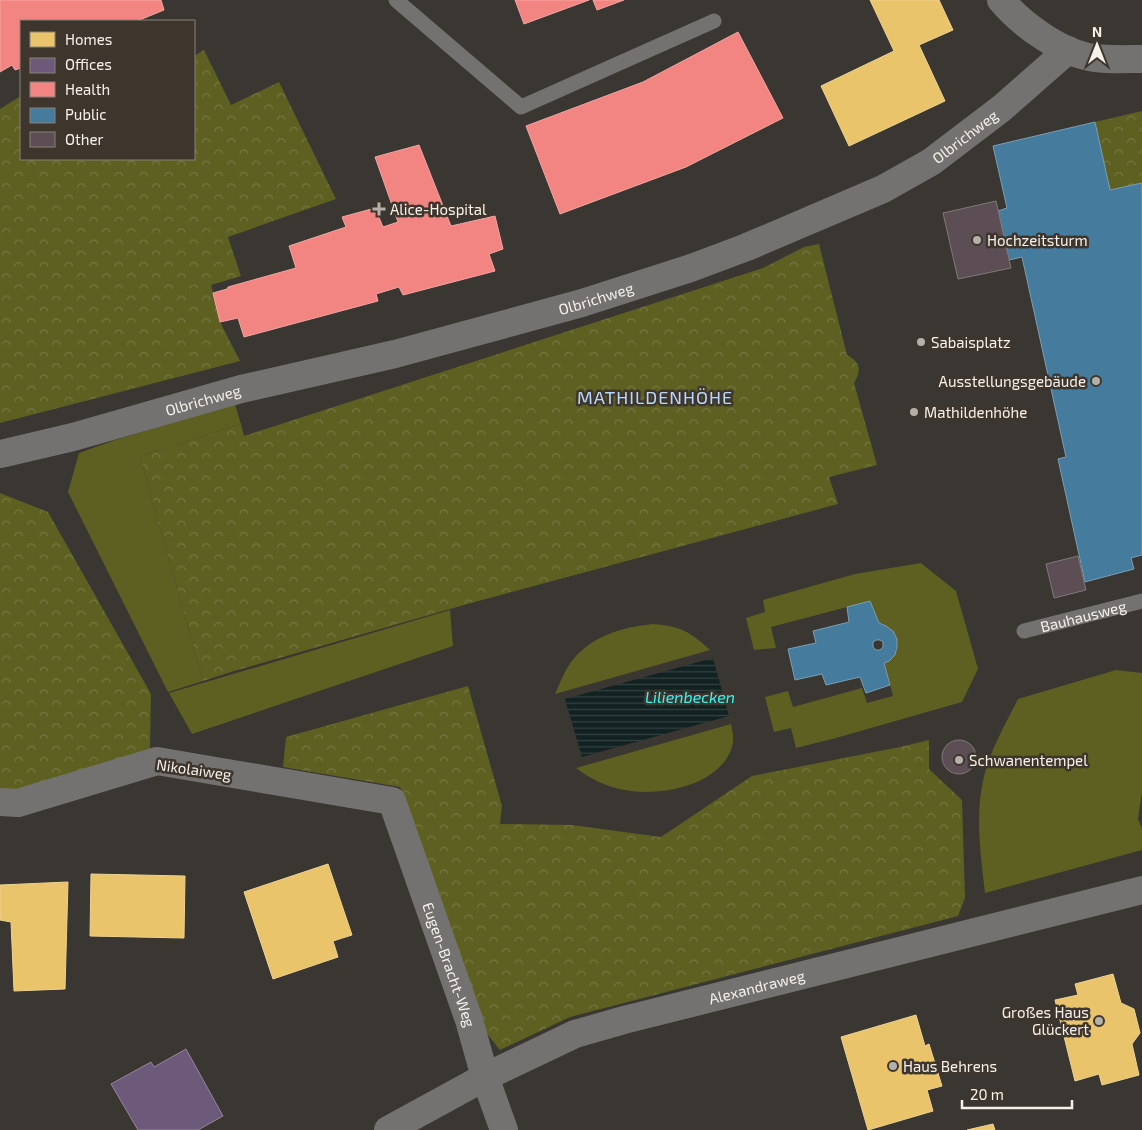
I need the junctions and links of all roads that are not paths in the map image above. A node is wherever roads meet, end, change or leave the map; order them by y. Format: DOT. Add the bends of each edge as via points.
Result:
graph roads {
  1 [pos="396,0"];
  2 [pos="1001,0"];
  3 [pos="714,21"];
  4 [pos="1068,50"];
  5 [pos="1142,59"];
  6 [pos="0,454"];
  7 [pos="1142,601"];
  8 [pos="1024,631"];
  9 [pos="392,801"];
  10 [pos="0,802"];
  11 [pos="1142,890"];
  12 [pos="485,1078"];
  13 [pos="388,1130"];
  14 [pos="504,1130"];
  1 -- 3 [label="lane" via="522,107"];
  2 -- 4 [label="street" via="1035,32"];
  4 -- 5 [label="street" via="1094,58"];
  4 -- 6 [label="street, Olbrichweg" via="1002,108 931,162 883,189 747,247 582,303 396,354 241,389 73,437"];
  7 -- 8 [label="lane, Bauhausweg"];
  9 -- 10 [label="street, Nikolaiweg" via="157,761 18,803"];
  9 -- 12 [label="street, Eugen-Bracht-Weg" via="469,1020"];
  11 -- 12 [label="street, Alexandraweg" via="574,1034"];
  12 -- 13 [label="street, Alexandraweg"];
  12 -- 14 [label="street, Eugen-Bracht-Weg"];
}
